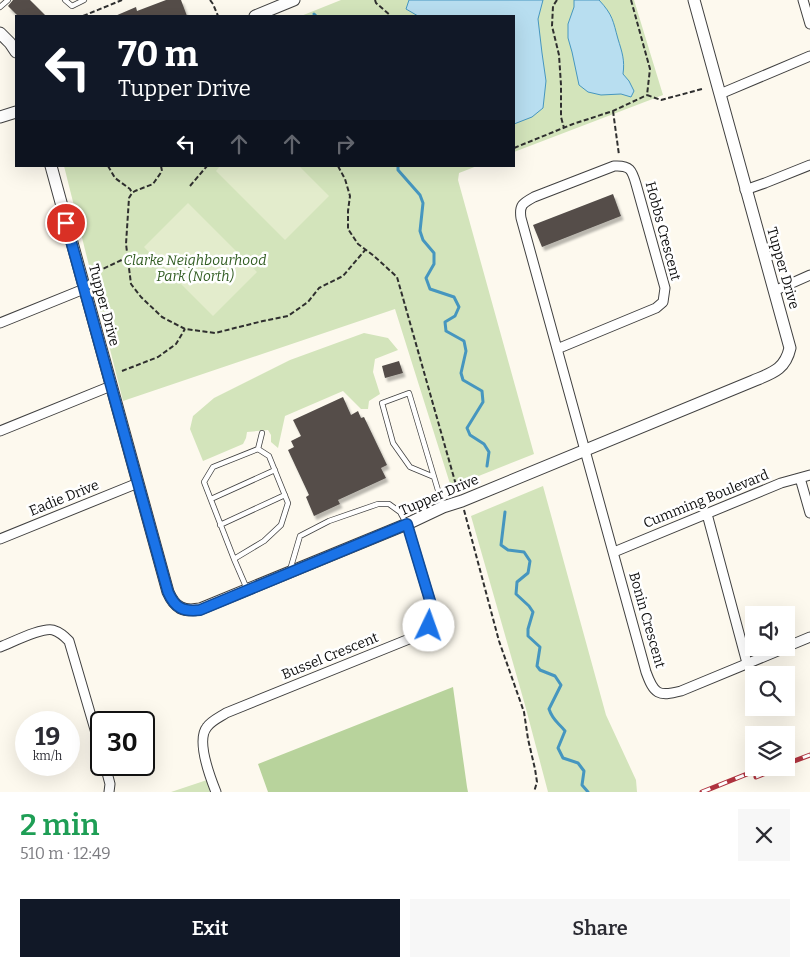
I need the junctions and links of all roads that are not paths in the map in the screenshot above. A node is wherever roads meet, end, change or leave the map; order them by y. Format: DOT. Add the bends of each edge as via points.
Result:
graph roads {
  1 [pos="8,0"];
  2 [pos="65,0"];
  3 [pos="84,0"];
  4 [pos="294,0"];
  5 [pos="694,0"];
  6 [pos="803,0"];
  7 [pos="0,7"];
  8 [pos="257,15"];
  9 [pos="810,24"];
  10 [pos="0,33"];
  11 [pos="15,50"];
  12 [pos="810,56"];
  13 [pos="720,94"];
  14 [pos="15,112"];
  15 [pos="0,117"];
  16 [pos="810,164"];
  17 [pos="51,167"];
  18 [pos="746,190"];
  19 [pos="810,276"];
  20 [pos="83,284"];
  21 [pos="774,291"];
  22 [pos="0,323"];
  23 [pos="557,349"];
  24 [pos="111,386"];
  25 [pos="0,431"];
  26 [pos="262,433"];
  27 [pos="258,449"];
  28 [pos="585,450"];
  29 [pos="275,470"];
  30 [pos="810,475"];
  31 [pos="434,477"];
  32 [pos="800,478"];
  33 [pos="138,483"];
  34 [pos="285,495"];
  35 [pos="211,499"];
  36 [pos="443,506"];
  37 [pos="810,513"];
  38 [pos="707,514"];
  39 [pos="220,524"];
  40 [pos="407,524"];
  41 [pos="0,539"];
  42 [pos="614,552"];
  43 [pos="234,559"];
  44 [pos="288,573"];
  45 [pos="248,590"];
  46 [pos="810,637"];
  47 [pos="795,643"];
  48 [pos="0,647"];
  49 [pos="764,656"];
  50 [pos="747,663"];
  51 [pos="90,713"];
  52 [pos="108,776"];
  53 [pos="109,792"];
  54 [pos="216,792"];
  1 -- 7 [label="lane"];
  2 -- 3 [label="lane" via="72,6"];
  4 -- 8 [label="street"];
  5 -- 13 [label="street, Tupper Drive"];
  6 -- 9 [label="street"];
  10 -- 11 [label="street"];
  12 -- 13 [label="street"];
  13 -- 18 [label="street, Tupper Drive"];
  14 -- 15 [label="street"];
  16 -- 18 [label="street"];
  17 -- 20 [label="street, Tupper Drive"];
  18 -- 21 [label="street, Tupper Drive"];
  19 -- 21 [label="street"];
  20 -- 22 [label="street"];
  20 -- 24 [label="street, Tupper Drive"];
  21 -- 28 [label="street, Tupper Drive" via="790,348 782,366"];
  23 -- 23 [label="street, Hobbs Crescent" via="656,308 663,302 665,288 636,184 627,167 614,166 543,194 525,202 520,210"];
  23 -- 28 [label="street, Hobbs Crescent"];
  24 -- 25 [label="street"];
  24 -- 33 [label="street, Tupper Drive"];
  26 -- 27 [label="lane"];
  27 -- 29 [label="lane" via="269,456"];
  27 -- 35 [label="lane" via="213,467 204,482"];
  28 -- 36 [label="street, Tupper Drive"];
  28 -- 42 [label="street, Bonin Crescent"];
  29 -- 34 [label="lane"];
  29 -- 35 [label="lane"];
  30 -- 32 [label="street, Cumming Boulevard"];
  31 -- 31 [label="lane" via="410,393 382,403 393,443 410,467"];
  31 -- 36 [label="lane"];
  32 -- 37 [label="street"];
  32 -- 38 [label="street, Cumming Boulevard"];
  33 -- 41 [label="street, Eadie Drive"];
  33 -- 45 [label="street, Tupper Drive" via="168,592 176,605 191,611 200,610"];
  34 -- 39 [label="lane"];
  34 -- 43 [label="lane" via="288,503 281,525 264,541"];
  35 -- 39 [label="lane"];
  36 -- 40 [label="street, Tupper Drive"];
  38 -- 42 [label="street, Cumming Boulevard"];
  38 -- 50 [label="street"];
  39 -- 43 [label="lane"];
  40 -- 44 [label="street, Tupper Drive"];
  40 -- 44 [label="lane" via="400,512 389,504 378,504 329,521 300,536"];
  40 -- 54 [label="street, Bussel Crescent" via="431,604 429,626 414,637 226,713 214,721 206,728 202,740"];
  42 -- 50 [label="street, Bonin Crescent" via="646,672 659,693 667,695 681,691"];
  43 -- 45 [label="lane"];
  44 -- 45 [label="street, Tupper Drive"];
  46 -- 47 [label="street, Bonin Crescent"];
  48 -- 51 [label="street" via="40,631 51,629 61,633 69,641"];
  49 -- 50 [label="street, Bonin Crescent"];
  52 -- 53 [label="street"];
}
